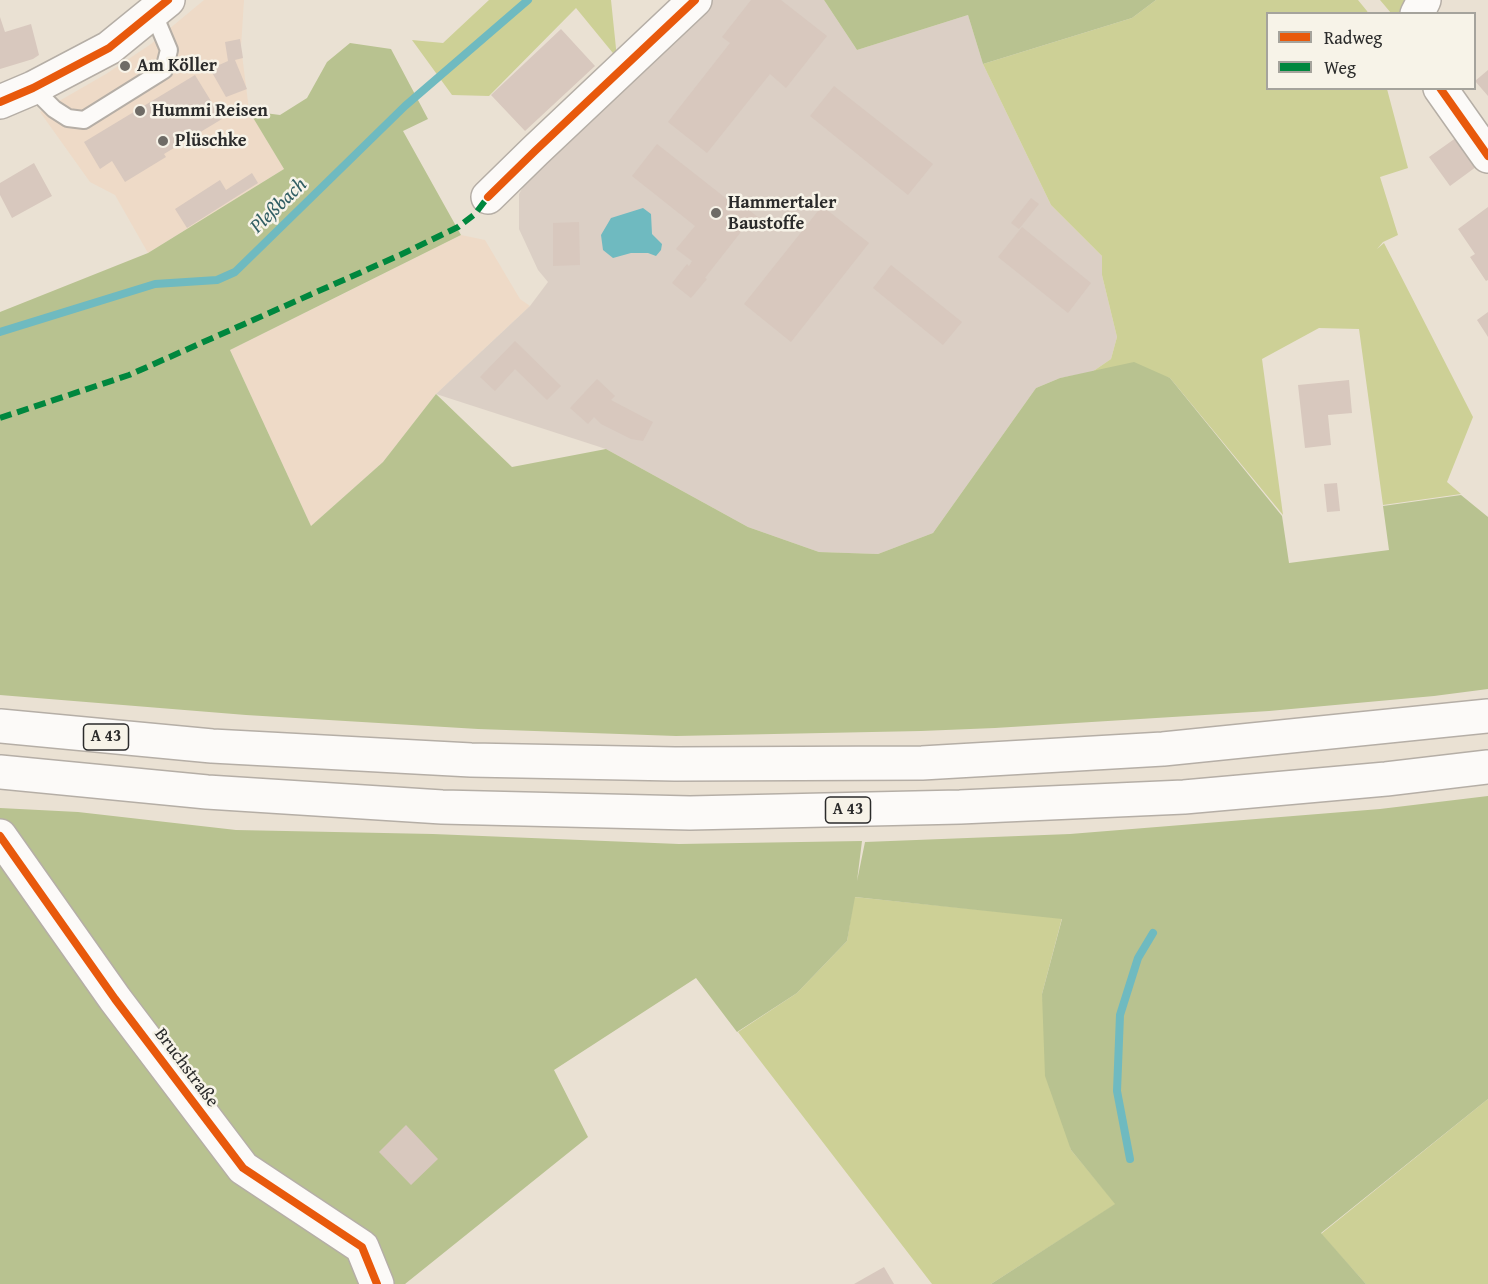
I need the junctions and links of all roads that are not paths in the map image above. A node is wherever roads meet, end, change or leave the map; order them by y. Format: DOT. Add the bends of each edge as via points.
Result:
graph roads {
  1 [pos="695,0"];
  2 [pos="160,6"];
  3 [pos="33,88"];
  4 [pos="1441,90"];
  5 [pos="0,102"];
  6 [pos="1488,156"];
  7 [pos="488,197"];
  8 [pos="1488,716"];
  9 [pos="0,726"];
  10 [pos="1488,767"];
  11 [pos="0,772"];
  12 [pos="0,836"];
  13 [pos="377,1284"];
  1 -- 7 [label="main road"];
  2 -- 3 [label="main road" via="109,48"];
  2 -- 3 [label="lane" via="170,50 164,70 84,120 68,118"];
  3 -- 5 [label="main road"];
  4 -- 6 [label="main road"];
  8 -- 9 [label="main road, A 43" via="1163,749 921,763 675,765 212,746"];
  10 -- 11 [label="main road, A 43" via="1184,796 960,807 690,813 442,807 207,792"];
  12 -- 13 [label="main road, Bruchstraße" via="115,999 243,1168 362,1247"];
}
